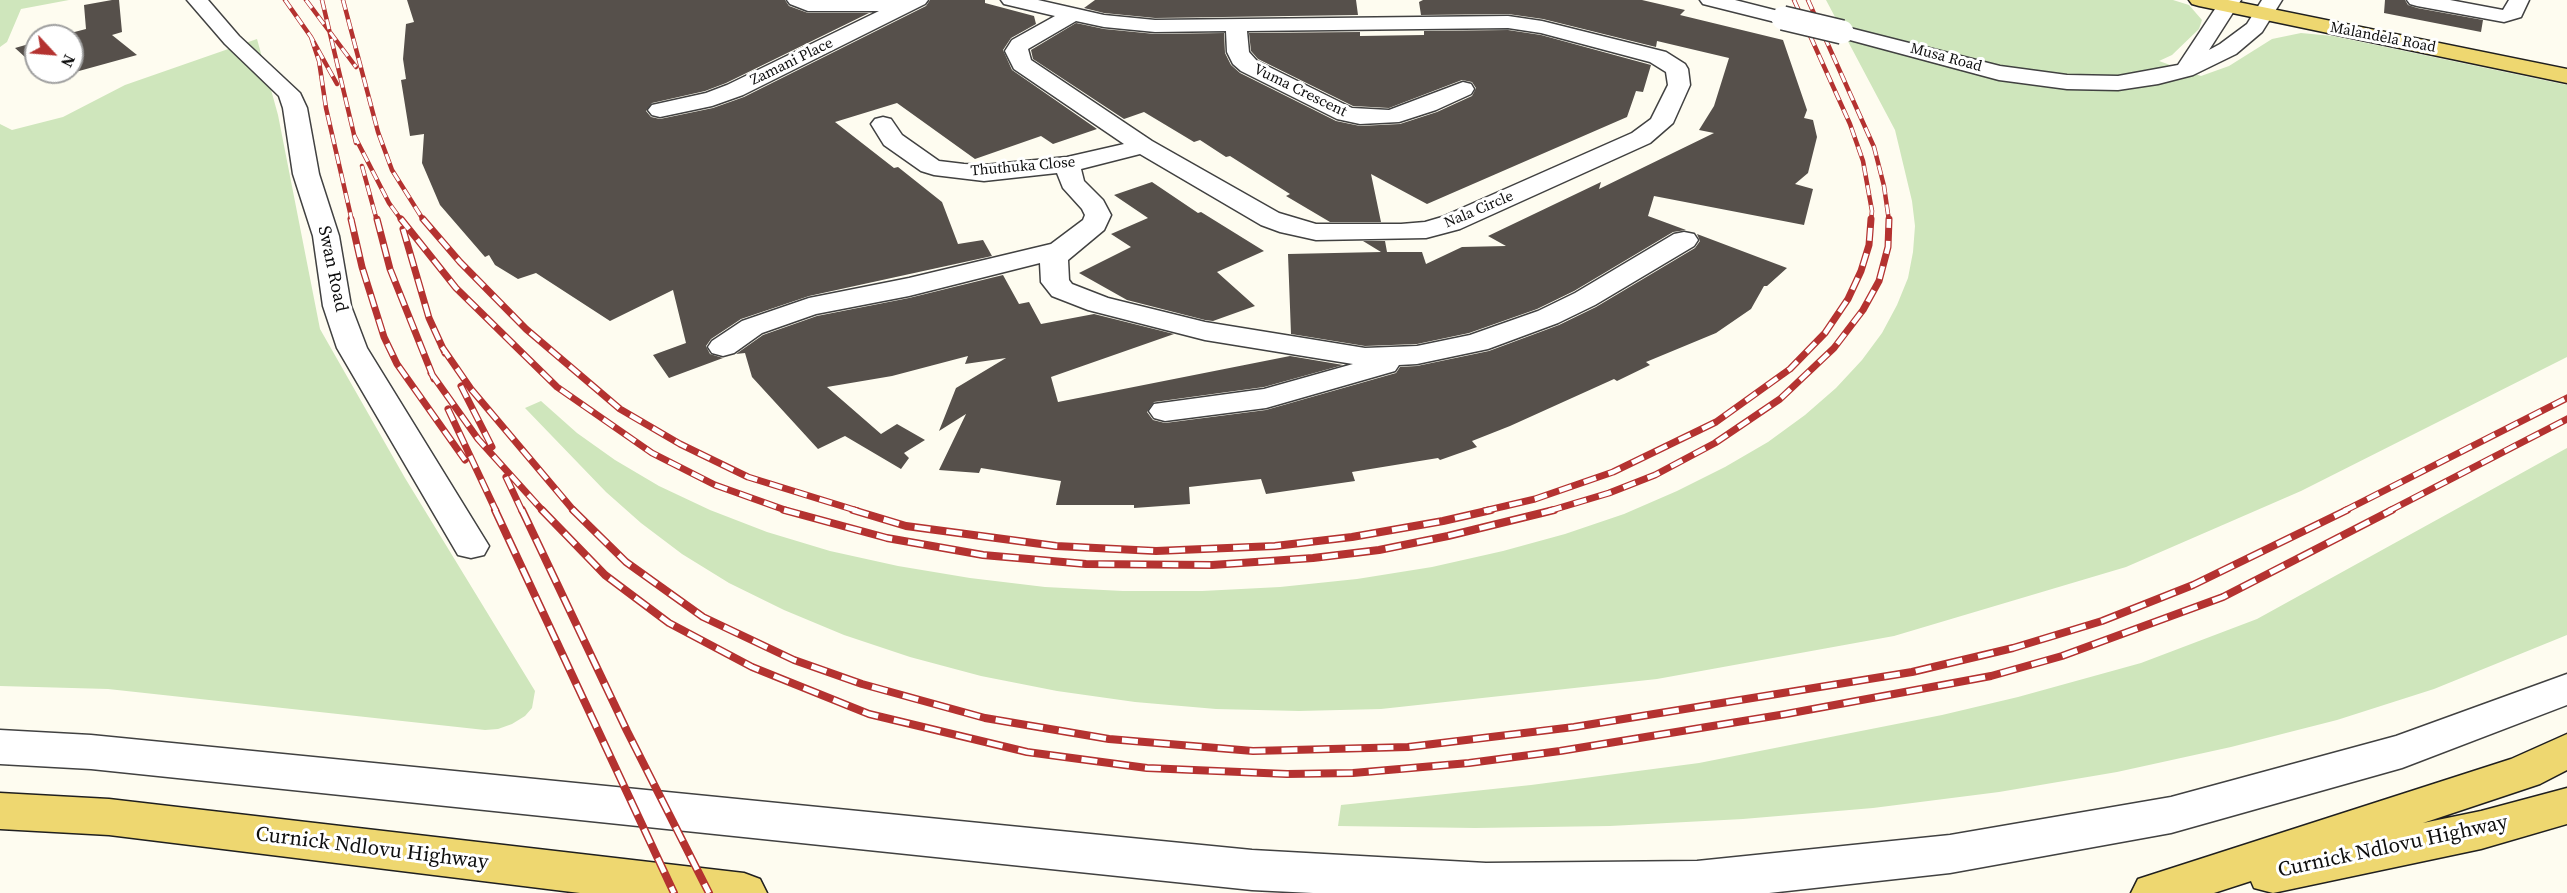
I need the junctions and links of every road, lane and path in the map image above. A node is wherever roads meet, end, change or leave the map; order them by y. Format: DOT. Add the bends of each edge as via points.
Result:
graph roads {
  1 [pos="197,0"];
  2 [pos="797,0"];
  3 [pos="1011,0"];
  4 [pos="1710,0"];
  5 [pos="2199,0"];
  6 [pos="2418,0"];
  7 [pos="2519,0"];
  8 [pos="914,2"];
  9 [pos="2229,3"];
  10 [pos="2266,4"];
  11 [pos="1390,11"];
  12 [pos="1071,15"];
  13 [pos="1236,26"];
  14 [pos="2567,63"];
  15 [pos="2185,70"];
  16 [pos="2567,76"];
  17 [pos="1462,90"];
  18 [pos="660,110"];
  19 [pos="883,124"];
  20 [pos="1143,146"];
  21 [pos="1067,164"];
  22 [pos="1684,240"];
  23 [pos="1061,250"];
  24 [pos="723,347"];
  25 [pos="1417,355"];
  26 [pos="1165,411"];
  27 [pos="471,546"];
  28 [pos="2567,690"];
  29 [pos="0,747"];
  30 [pos="2567,751"];
  31 [pos="2567,806"];
  32 [pos="0,811"];
  33 [pos="744,893"];
  34 [pos="2154,893"];
  35 [pos="2184,893"];
  1 -- 27 [label="street, Swan Road" via="232,40 289,93 306,174 326,236 338,306 352,348"];
  2 -- 8 [label="street" via="819,6"];
  3 -- 12 [label="street, Nala Circle"];
  4 -- 15 [label="street, Musa Road, bridge" via="1999,73 2067,82 2118,83"];
  5 -- 9 [label="main road, Malandela Road"];
  6 -- 7 [label="street" via="2504,16 2514,13"];
  8 -- 18 [label="street, Zamani Place" via="735,90"];
  9 -- 10 [label="main road, Malandela Road"];
  9 -- 15 [label="street"];
  10 -- 14 [label="main road, Malandela Road"];
  10 -- 15 [label="street, Musa Road" via="2255,28 2238,43"];
  10 -- 16 [label="main road, Malandela Road"];
  11 -- 13 [label="street, Nala Circle"];
  11 -- 20 [label="street, Nala Circle" via="1542,27 1658,57 1677,69 1679,85 1661,123 1641,138 1451,223 1426,230 1344,233 1289,226"];
  12 -- 13 [label="street, Nala Circle" via="1145,25"];
  12 -- 20 [label="street, Nala Circle" via="1027,39 1016,51 1017,57 1043,80"];
  13 -- 17 [label="street, Vuma Crescent" via="1240,59 1345,114 1391,117"];
  19 -- 21 [label="street, Thuthuka Close" via="893,140 930,166 943,170 984,173"];
  20 -- 21 [label="street, Thuthuka Close"];
  21 -- 23 [label="street" via="1072,183 1098,215 1086,233"];
  22 -- 25 [label="street" via="1585,299 1548,316 1477,343"];
  23 -- 24 [label="street" via="809,307 752,327"];
  23 -- 25 [label="street" via="1054,260 1055,282 1062,290 1098,304 1205,331 1326,351 1365,357"];
  25 -- 26 [label="street" via="1266,398"];
  28 -- 29 [label="street" via="2402,751 2172,815 1950,854 1697,881 1486,883 1252,870 91,752"];
  30 -- 34 [label="main road" via="2525,772"];
  31 -- 35 [label="main road, Curnick Ndlovu Highway" via="2481,830"];
  32 -- 33 [label="main road, Curnick Ndlovu Highway" via="109,818"];
}
